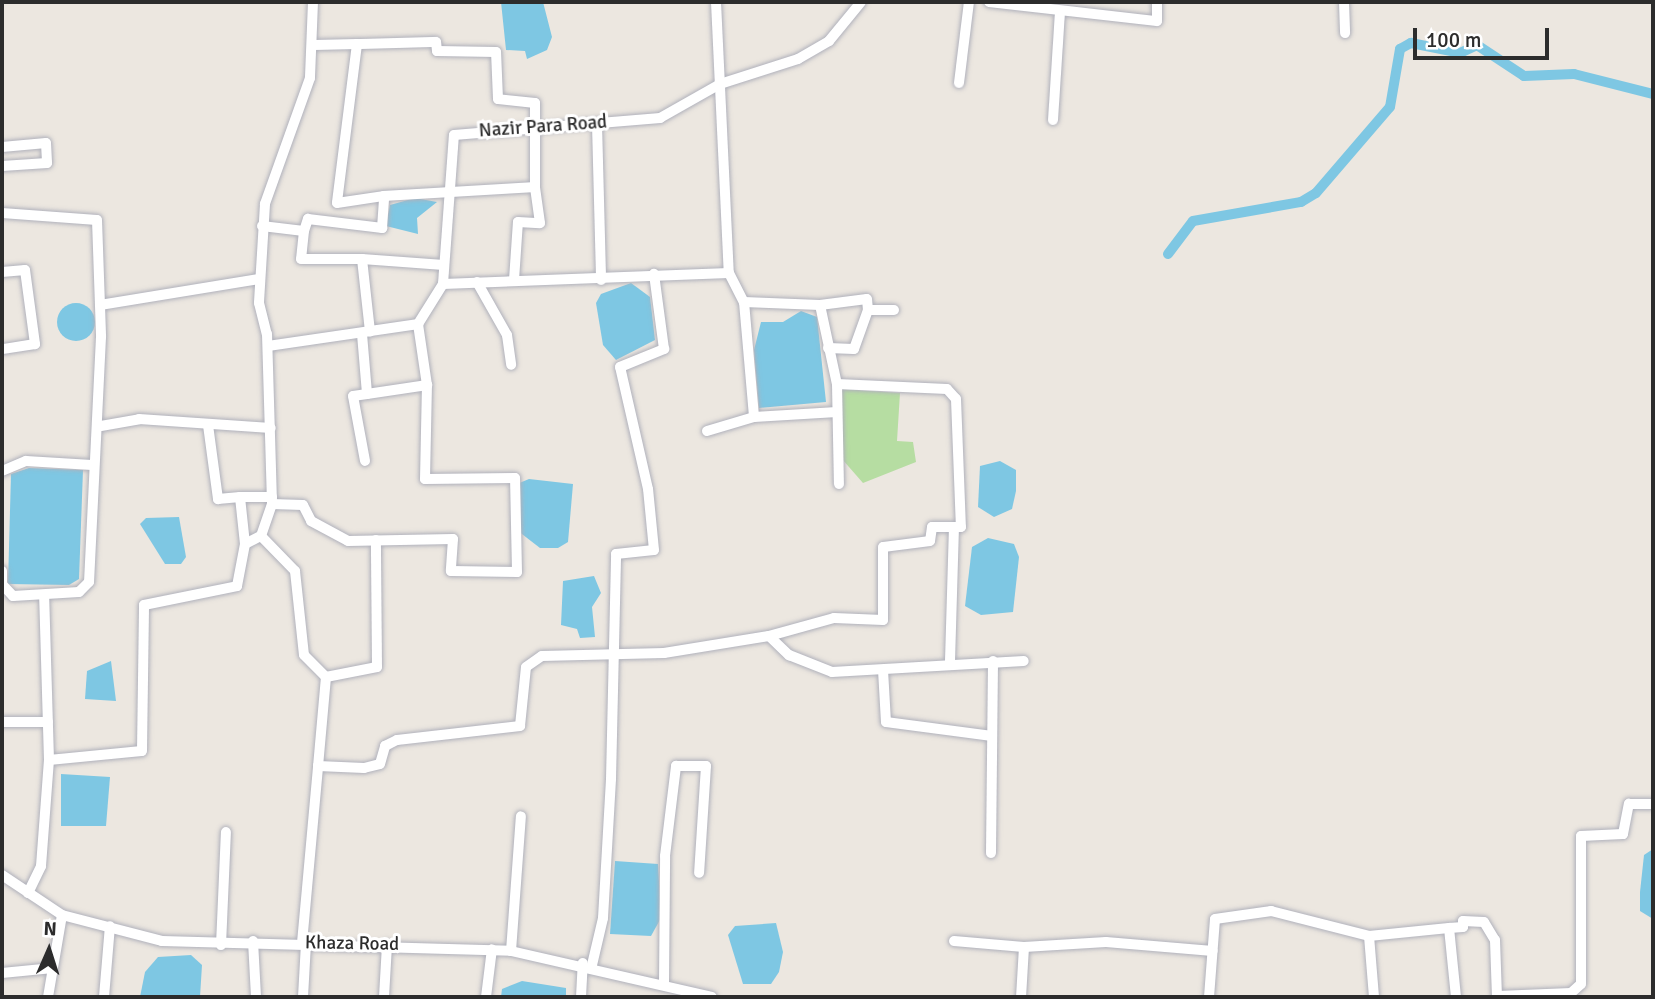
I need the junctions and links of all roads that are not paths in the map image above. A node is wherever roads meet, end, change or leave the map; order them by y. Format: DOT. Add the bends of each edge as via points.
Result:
graph roads {
  1 [pos="313,2"];
  2 [pos="716,2"];
  3 [pos="860,2"];
  4 [pos="970,2"];
  5 [pos="989,2"];
  6 [pos="1157,2"];
  7 [pos="1344,2"];
  8 [pos="1060,13"];
  9 [pos="1345,33"];
  10 [pos="357,44"];
  11 [pos="314,45"];
  12 [pos="959,83"];
  13 [pos="720,84"];
  14 [pos="1053,120"];
  15 [pos="597,124"];
  16 [pos="534,125"];
  17 [pos="2,148"];
  18 [pos="2,166"];
  19 [pos="536,187"];
  20 [pos="450,190"];
  21 [pos="384,196"];
  22 [pos="2,213"];
  23 [pos="262,226"];
  24 [pos="304,230"];
  25 [pos="362,259"];
  26 [pos="443,265"];
  27 [pos="2,272"];
  28 [pos="729,272"];
  29 [pos="654,274"];
  30 [pos="259,279"];
  31 [pos="601,279"];
  32 [pos="514,280"];
  33 [pos="477,282"];
  34 [pos="443,284"];
  35 [pos="744,302"];
  36 [pos="100,305"];
  37 [pos="820,305"];
  38 [pos="868,310"];
  39 [pos="894,310"];
  40 [pos="418,324"];
  41 [pos="366,333"];
  42 [pos="268,346"];
  43 [pos="828,348"];
  44 [pos="2,349"];
  45 [pos="510,365"];
  46 [pos="837,384"];
  47 [pos="427,385"];
  48 [pos="367,394"];
  49 [pos="837,412"];
  50 [pos="754,416"];
  51 [pos="208,425"];
  52 [pos="102,426"];
  53 [pos="271,428"];
  54 [pos="707,430"];
  55 [pos="365,461"];
  56 [pos="92,465"];
  57 [pos="2,471"];
  58 [pos="839,484"];
  59 [pos="240,497"];
  60 [pos="272,500"];
  61 [pos="954,527"];
  62 [pos="261,536"];
  63 [pos="376,540"];
  64 [pos="244,544"];
  65 [pos="2,571"];
  66 [pos="44,596"];
  67 [pos="769,636"];
  68 [pos="615,655"];
  69 [pos="950,661"];
  70 [pos="993,661"];
  71 [pos="1024,661"];
  72 [pos="883,670"];
  73 [pos="326,677"];
  74 [pos="2,722"];
  75 [pos="48,722"];
  76 [pos="992,736"];
  77 [pos="49,760"];
  78 [pos="318,766"];
  79 [pos="1653,804"];
  80 [pos="520,816"];
  81 [pos="226,832"];
  82 [pos="991,853"];
  83 [pos="699,873"];
  84 [pos="2,876"];
  85 [pos="29,893"];
  86 [pos="62,915"];
  87 [pos="110,926"];
  88 [pos="1449,928"];
  89 [pos="1369,936"];
  90 [pos="253,941"];
  91 [pos="954,941"];
  92 [pos="304,943"];
  93 [pos="221,944"];
  94 [pos="387,945"];
  95 [pos="1024,947"];
  96 [pos="492,949"];
  97 [pos="511,951"];
  98 [pos="1213,951"];
  99 [pos="587,964"];
  100 [pos="53,968"];
  101 [pos="2,973"];
  102 [pos="664,984"];
  103 [pos="1571,995"];
  104 [pos="48,997"];
  105 [pos="104,997"];
  106 [pos="256,997"];
  107 [pos="303,997"];
  108 [pos="384,997"];
  109 [pos="486,997"];
  110 [pos="581,997"];
  111 [pos="712,997"];
  112 [pos="1021,997"];
  113 [pos="1209,997"];
  114 [pos="1374,997"];
  115 [pos="1456,997"];
  116 [pos="1497,997"];
  1 -- 11 [label="street"];
  2 -- 13 [label="street"];
  3 -- 13 [label="street, Nazir Para Road" via="829,41 798,59"];
  4 -- 12 [label="street"];
  5 -- 8 [label="street"];
  6 -- 8 [label="street" via="1157,21"];
  7 -- 9 [label="street"];
  8 -- 14 [label="street"];
  10 -- 11 [label="street"];
  10 -- 16 [label="street" via="436,42 436,51 496,52 498,99 535,103"];
  10 -- 21 [label="street" via="337,203"];
  11 -- 23 [label="street" via="310,78"];
  13 -- 15 [label="street, Nazir Para Road" via="660,118"];
  13 -- 28 [label="street"];
  15 -- 16 [label="street, Nazir Para Road"];
  15 -- 31 [label="street"];
  16 -- 19 [label="street"];
  16 -- 20 [label="street, Nazir Para Road" via="454,135"];
  17 -- 18 [label="street" via="46,143 47,163"];
  19 -- 20 [label="street"];
  19 -- 32 [label="street" via="540,223 518,222"];
  20 -- 21 [label="street"];
  20 -- 26 [label="street, Nazir Para Road"];
  21 -- 24 [label="street" via="382,228 308,219"];
  22 -- 36 [label="street" via="97,220"];
  23 -- 24 [label="street"];
  23 -- 30 [label="street"];
  24 -- 25 [label="street" via="301,259"];
  25 -- 26 [label="street"];
  25 -- 41 [label="street"];
  26 -- 34 [label="street, Nazir Para Road"];
  27 -- 44 [label="street" via="25,270 35,344"];
  28 -- 29 [label="street"];
  28 -- 35 [label="street"];
  29 -- 31 [label="street"];
  29 -- 68 [label="street" via="664,349 620,367 648,489 654,550 616,554"];
  30 -- 36 [label="street"];
  30 -- 42 [label="street"];
  31 -- 32 [label="street"];
  32 -- 33 [label="street"];
  33 -- 34 [label="street"];
  33 -- 45 [label="street" via="506,335"];
  34 -- 40 [label="street"];
  35 -- 37 [label="street"];
  35 -- 50 [label="street"];
  36 -- 52 [label="street"];
  37 -- 38 [label="street" via="867,299"];
  37 -- 43 [label="street"];
  38 -- 39 [label="street"];
  38 -- 43 [label="street" via="854,349"];
  40 -- 41 [label="street"];
  40 -- 47 [label="street"];
  41 -- 42 [label="street"];
  41 -- 48 [label="street"];
  42 -- 53 [label="street"];
  43 -- 46 [label="street"];
  46 -- 49 [label="street"];
  46 -- 61 [label="street" via="947,389 956,399 961,527"];
  47 -- 48 [label="street"];
  47 -- 63 [label="street" via="425,479 515,478 517,572 451,571 453,539"];
  48 -- 55 [label="street" via="353,396"];
  49 -- 50 [label="street"];
  49 -- 58 [label="street"];
  50 -- 54 [label="street"];
  51 -- 52 [label="street" via="128,419 127,425"];
  51 -- 53 [label="street"];
  51 -- 59 [label="street" via="218,499"];
  52 -- 56 [label="street"];
  53 -- 60 [label="street"];
  56 -- 57 [label="street" via="26,461"];
  56 -- 66 [label="street" via="89,582 79,592"];
  59 -- 60 [label="street"];
  59 -- 64 [label="street"];
  60 -- 62 [label="street"];
  60 -- 63 [label="street" via="303,505 311,521 339,539"];
  61 -- 67 [label="street" via="932,527 930,541 883,547 883,620 834,618"];
  61 -- 69 [label="street"];
  62 -- 64 [label="street"];
  62 -- 73 [label="street" via="295,571 304,655"];
  63 -- 73 [label="street" via="377,667"];
  64 -- 77 [label="street" via="237,586 144,605 142,751"];
  65 -- 66 [label="street" via="2,584 13,596"];
  66 -- 75 [label="street"];
  67 -- 68 [label="street"];
  67 -- 72 [label="street" via="789,654 832,672"];
  68 -- 78 [label="street" via="542,656 526,667 520,726 397,740 385,746 380,764 365,768"];
  68 -- 99 [label="street" via="603,918"];
  69 -- 70 [label="street"];
  69 -- 72 [label="street" via="938,668"];
  70 -- 71 [label="street"];
  70 -- 76 [label="street"];
  72 -- 76 [label="street" via="886,722"];
  73 -- 78 [label="street"];
  74 -- 75 [label="street"];
  75 -- 77 [label="street"];
  76 -- 82 [label="street"];
  77 -- 85 [label="street" via="41,866"];
  78 -- 92 [label="street"];
  79 -- 103 [label="street" via="1629,804 1623,834 1581,836 1585,949 1581,984"];
  80 -- 97 [label="street"];
  81 -- 93 [label="street"];
  83 -- 102 [label="street" via="706,766 676,765 664,856"];
  84 -- 85 [label="street, Khaza Road"];
  85 -- 86 [label="street, Khaza Road"];
  86 -- 87 [label="street, Khaza Road"];
  86 -- 100 [label="street"];
  87 -- 93 [label="street, Khaza Road" via="162,942"];
  87 -- 105 [label="street"];
  88 -- 89 [label="street"];
  88 -- 115 [label="street"];
  88 -- 116 [label="street" via="1484,922 1500,956"];
  89 -- 98 [label="street" via="1271,911 1242,913 1215,919"];
  89 -- 114 [label="street"];
  90 -- 92 [label="street, Khaza Road"];
  90 -- 93 [label="street, Khaza Road"];
  90 -- 106 [label="street"];
  91 -- 95 [label="street"];
  92 -- 94 [label="street, Khaza Road"];
  92 -- 107 [label="street"];
  94 -- 96 [label="street, Khaza Road"];
  94 -- 108 [label="street"];
  95 -- 98 [label="street" via="1106,942"];
  95 -- 112 [label="street"];
  96 -- 97 [label="street, Khaza Road"];
  96 -- 109 [label="street"];
  97 -- 99 [label="street, Khaza Road"];
  98 -- 113 [label="street"];
  99 -- 102 [label="street, Khaza Road"];
  99 -- 110 [label="street"];
  100 -- 101 [label="street"];
  100 -- 104 [label="street"];
  102 -- 111 [label="street, Khaza Road"];
  103 -- 116 [label="street"];
}
